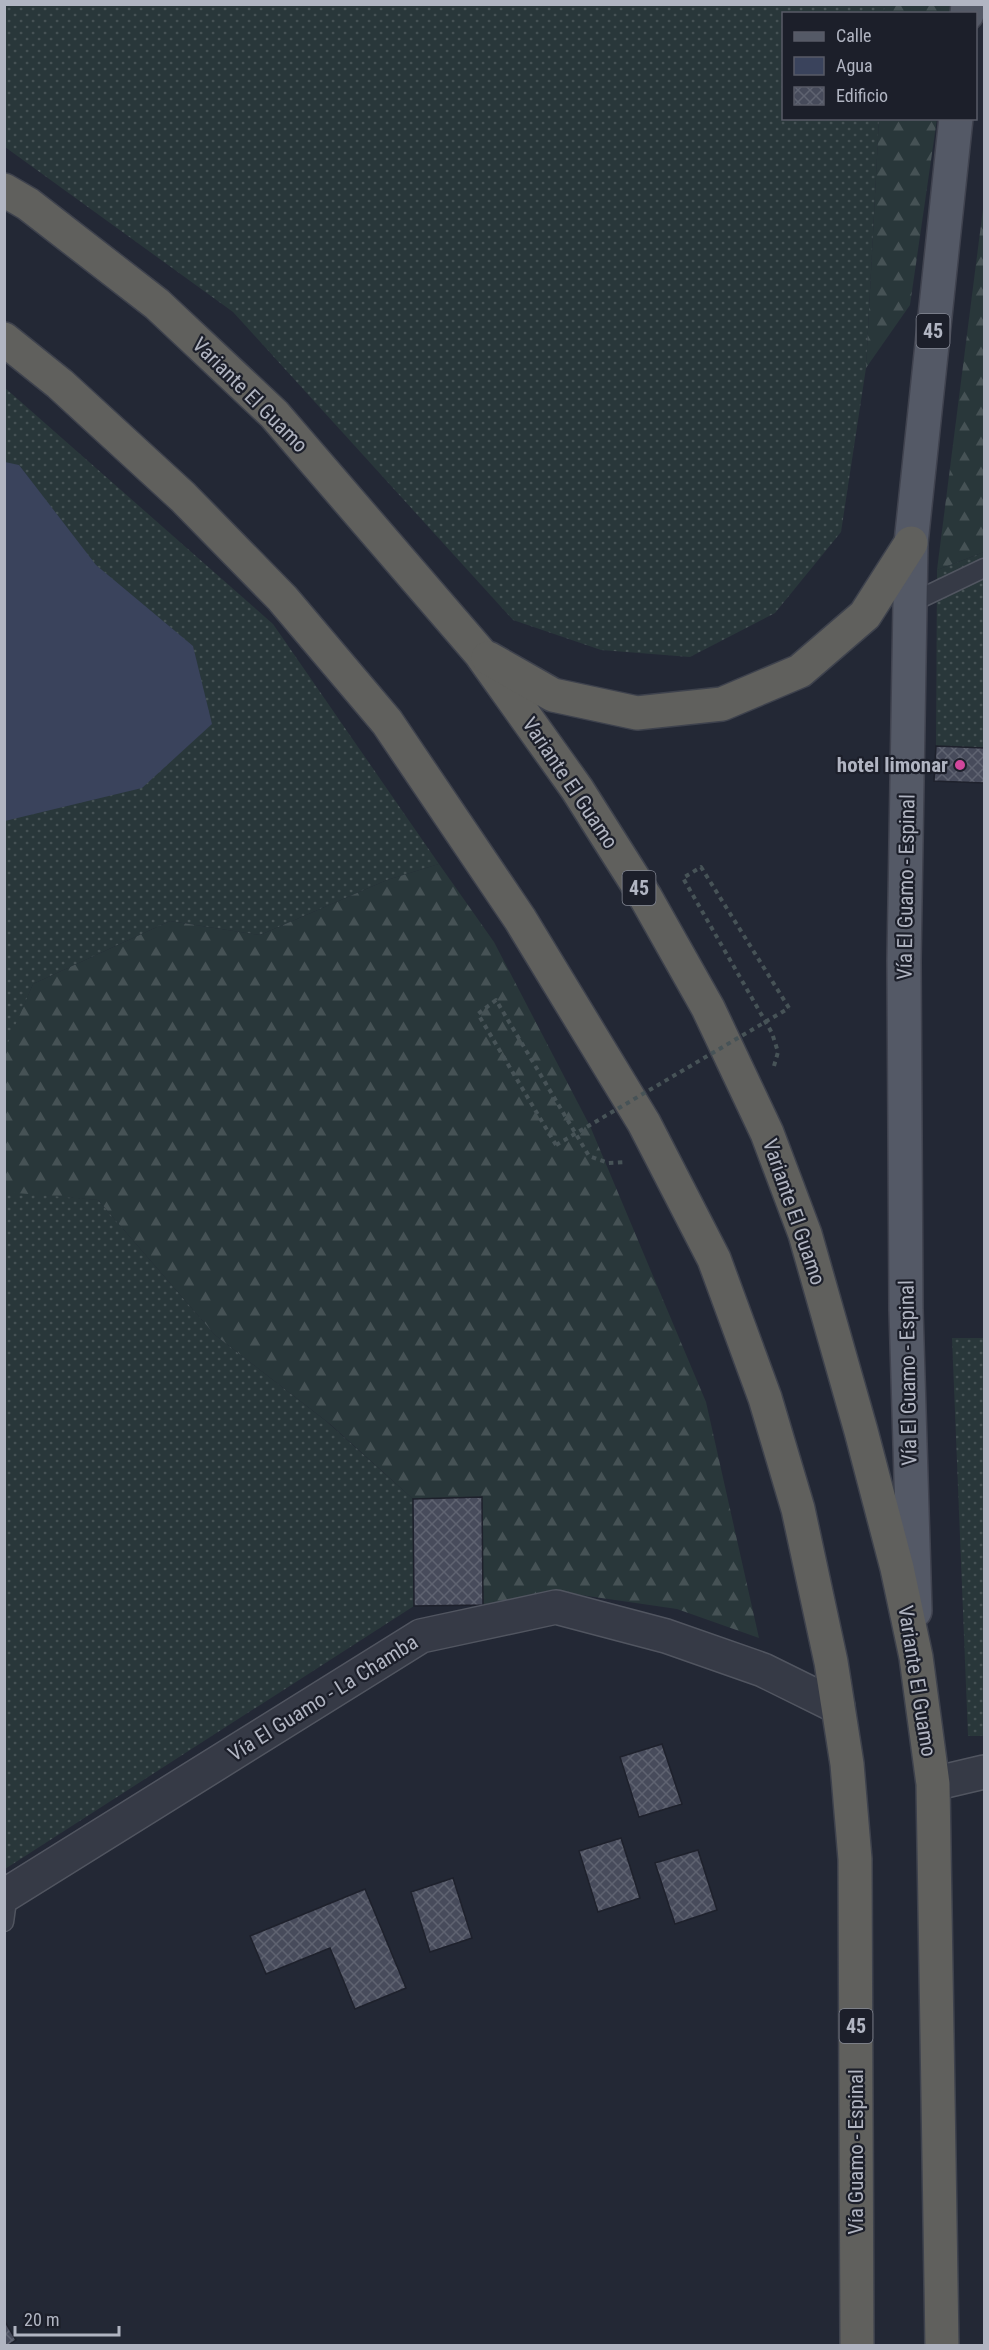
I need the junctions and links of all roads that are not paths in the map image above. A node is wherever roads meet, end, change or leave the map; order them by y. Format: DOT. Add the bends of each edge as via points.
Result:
graph roads {
  1 [pos="956,120"];
  2 [pos="4,190"];
  3 [pos="4,339"];
  4 [pos="910,543"];
  5 [pos="984,568"];
  6 [pos="910,603"];
  7 [pos="480,653"];
  8 [pos="916,1657"];
  9 [pos="838,1707"];
  10 [pos="984,1772"];
  11 [pos="933,1784"];
  12 [pos="5,1899"];
  13 [pos="857,2346"];
  14 [pos="942,2346"];
  1 -- 4 [label="main road, Vía El Guamo - Espinal / 45"];
  2 -- 7 [label="highway, Variante El Guamo / 45" via="28,204 157,304 274,414"];
  3 -- 9 [label="highway, 45" via="60,384 183,496 282,598 387,722 520,919 644,1123 714,1259 765,1398 798,1509"];
  4 -- 6 [label="main road, Vía El Guamo - Espinal / 45"];
  4 -- 7 [label="highway" via="865,615 800,671 722,704 637,713 564,698"];
  5 -- 6 [label="lane"];
  6 -- 8 [label="main road, Vía El Guamo - Espinal / 45" via="904,961 906,1275"];
  7 -- 8 [label="highway, Variante El Guamo / 45" via="577,789 646,898 708,1008 767,1134 805,1234 897,1568"];
  8 -- 11 [label="highway, Variante El Guamo / 45"];
  9 -- 12 [label="street, Vía El Guamo - La Chamba" via="763,1670 666,1636 556,1607 421,1636"];
  9 -- 13 [label="highway, Vía Guamo - Espinal / 45" via="855,1859"];
  10 -- 11 [label="street"];
  11 -- 14 [label="highway, 45"];
}
